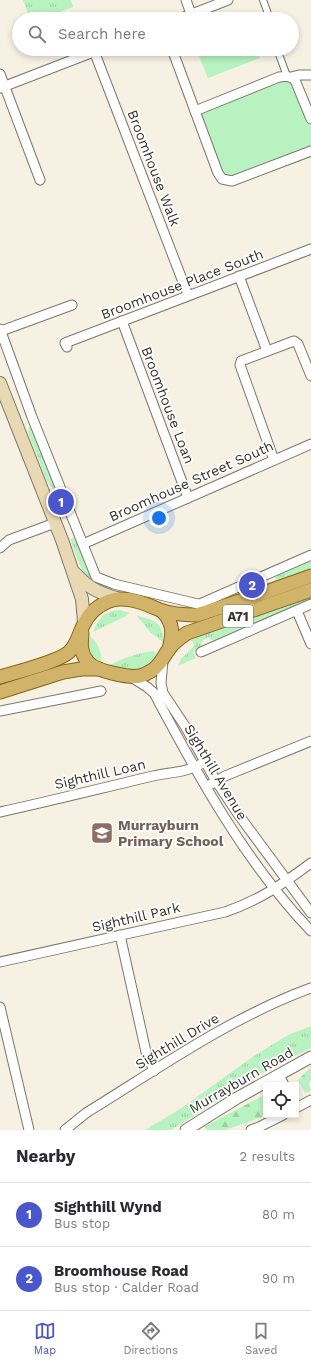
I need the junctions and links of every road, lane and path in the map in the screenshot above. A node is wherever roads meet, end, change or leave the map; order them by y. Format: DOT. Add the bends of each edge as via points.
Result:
graph roads {
  1 [pos="186,0"];
  2 [pos="228,0"];
  3 [pos="263,0"];
  4 [pos="190,12"];
  5 [pos="196,12"];
  6 [pos="267,12"];
  7 [pos="82,56"];
  8 [pos="100,56"];
  9 [pos="175,56"];
  10 [pos="280,56"];
  11 [pos="0,74"];
  12 [pos="289,76"];
  13 [pos="311,76"];
  14 [pos="2,87"];
  15 [pos="195,111"];
  16 [pos="311,119"];
  17 [pos="311,151"];
  18 [pos="40,180"];
  19 [pos="311,249"];
  20 [pos="238,276"];
  21 [pos="188,295"];
  22 [pos="72,305"];
  23 [pos="122,321"];
  24 [pos="0,330"];
  25 [pos="67,346"];
  26 [pos="267,351"];
  27 [pos="311,376"];
  28 [pos="0,383"];
  29 [pos="311,444"];
  30 [pos="274,460"];
  31 [pos="188,498"];
  32 [pos="55,523"];
  33 [pos="83,544"];
  34 [pos="0,548"];
  35 [pos="311,555"];
  36 [pos="73,570"];
  37 [pos="311,576"];
  38 [pos="311,590"];
  39 [pos="119,599"];
  40 [pos="311,604"];
  41 [pos="162,611"];
  42 [pos="297,611"];
  43 [pos="83,626"];
  44 [pos="311,644"];
  45 [pos="206,648"];
  46 [pos="166,654"];
  47 [pos="99,669"];
  48 [pos="129,676"];
  49 [pos="0,677"];
  50 [pos="101,691"];
  51 [pos="0,692"];
  52 [pos="0,711"];
  53 [pos="311,741"];
  54 [pos="205,761"];
  55 [pos="195,767"];
  56 [pos="216,781"];
  57 [pos="207,787"];
  58 [pos="0,812"];
  59 [pos="245,824"];
  60 [pos="234,832"];
  61 [pos="311,863"];
  62 [pos="287,881"];
  63 [pos="275,888"];
  64 [pos="311,913"];
  65 [pos="311,931"];
  66 [pos="120,935"];
  67 [pos="0,962"];
  68 [pos="311,988"];
  69 [pos="0,1007"];
  70 [pos="311,1057"];
  71 [pos="154,1071"];
  72 [pos="279,1075"];
  73 [pos="282,1082"];
  74 [pos="311,1100"];
  75 [pos="299,1106"];
  76 [pos="277,1118"];
  77 [pos="29,1130"];
  78 [pos="65,1130"];
  79 [pos="186,1130"];
  80 [pos="251,1130"];
  1 -- 4 [label="street"];
  2 -- 5 [label="street"];
  3 -- 6 [label="street"];
  7 -- 14 [label="street"];
  8 -- 21 [label="street, Broomhouse Walk"];
  9 -- 15 [label="street"];
  10 -- 12 [label="street"];
  11 -- 14 [label="street"];
  12 -- 13 [label="street"];
  12 -- 15 [label="street" via="280,77"];
  12 -- 16 [label="street" via="295,80"];
  14 -- 18 [label="street"];
  15 -- 17 [label="street" via="218,173 227,181"];
  19 -- 20 [label="street, Broomhouse Place South"];
  20 -- 21 [label="street, Broomhouse Place South"];
  20 -- 26 [label="street"];
  21 -- 23 [label="street, Broomhouse Place South"];
  22 -- 24 [label="street"];
  23 -- 25 [label="street, Broomhouse Place South" via="65,343"];
  23 -- 31 [label="street, Broomhouse Loan"];
  24 -- 33 [label="street"];
  26 -- 27 [label="street" via="294,341 298,344"];
  26 -- 30 [label="street" via="241,361 240,365"];
  28 -- 32 [label="main road"];
  29 -- 30 [label="street, Broomhouse Street South"];
  30 -- 31 [label="street, Broomhouse Street South"];
  31 -- 33 [label="street, Broomhouse Street South"];
  32 -- 34 [label="street" via="9,540"];
  32 -- 36 [label="main road"];
  33 -- 35 [label="street" via="99,580 198,604"];
  36 -- 39 [label="main road" via="92,589"];
  36 -- 43 [label="main road" via="82,599"];
  37 -- 41 [label="main road, A71" via="197,615"];
  38 -- 46 [label="main road, A71" via="187,633"];
  39 -- 41 [label="main road, A71"];
  39 -- 43 [label="main road" via="96,608"];
  40 -- 42 [label="street"];
  41 -- 46 [label="main road" via="171,624 173,634"];
  42 -- 44 [label="street"];
  42 -- 45 [label="street"];
  43 -- 47 [label="main road, A71" via="83,655 89,664"];
  43 -- 49 [label="main road" via="75,645 59,659"];
  46 -- 48 [label="main road, A71" via="152,671 141,676"];
  46 -- 54 [label="street, Sighthill Avenue" via="160,683 163,692"];
  47 -- 48 [label="main road, A71"];
  47 -- 51 [label="main road, A71" via="63,672"];
  48 -- 55 [label="street, Sighthill Avenue" via="154,693"];
  50 -- 52 [label="street" via="78,691"];
  53 -- 56 [label="street"];
  54 -- 55 [label="street, Sighthill Loan"];
  54 -- 56 [label="street, Sighthill Avenue"];
  55 -- 57 [label="street, Sighthill Avenue"];
  55 -- 58 [label="street, Sighthill Loan"];
  56 -- 57 [label="street"];
  56 -- 59 [label="street, Sighthill Avenue"];
  57 -- 60 [label="street, Sighthill Avenue"];
  59 -- 60 [label="street"];
  59 -- 62 [label="street, Sighthill Avenue"];
  60 -- 63 [label="street, Sighthill Avenue"];
  61 -- 62 [label="street"];
  62 -- 63 [label="street"];
  62 -- 64 [label="street, Sighthill Avenue"];
  63 -- 65 [label="street, Sighthill Avenue"];
  63 -- 66 [label="street, Sighthill Park" via="259,898 225,912"];
  66 -- 67 [label="street, Sighthill Park"];
  66 -- 71 [label="street" via="146,1052"];
  68 -- 71 [label="street, Sighthill Drive" via="246,1016"];
  69 -- 77 [label="street"];
  70 -- 72 [label="street, Murrayburn Road"];
  71 -- 78 [label="street, Sighthill Drive" via="86,1113"];
  72 -- 73 [label="street"];
  72 -- 79 [label="street, Murrayburn Road"];
  74 -- 75 [label="street"];
  76 -- 80 [label="street"];
}
